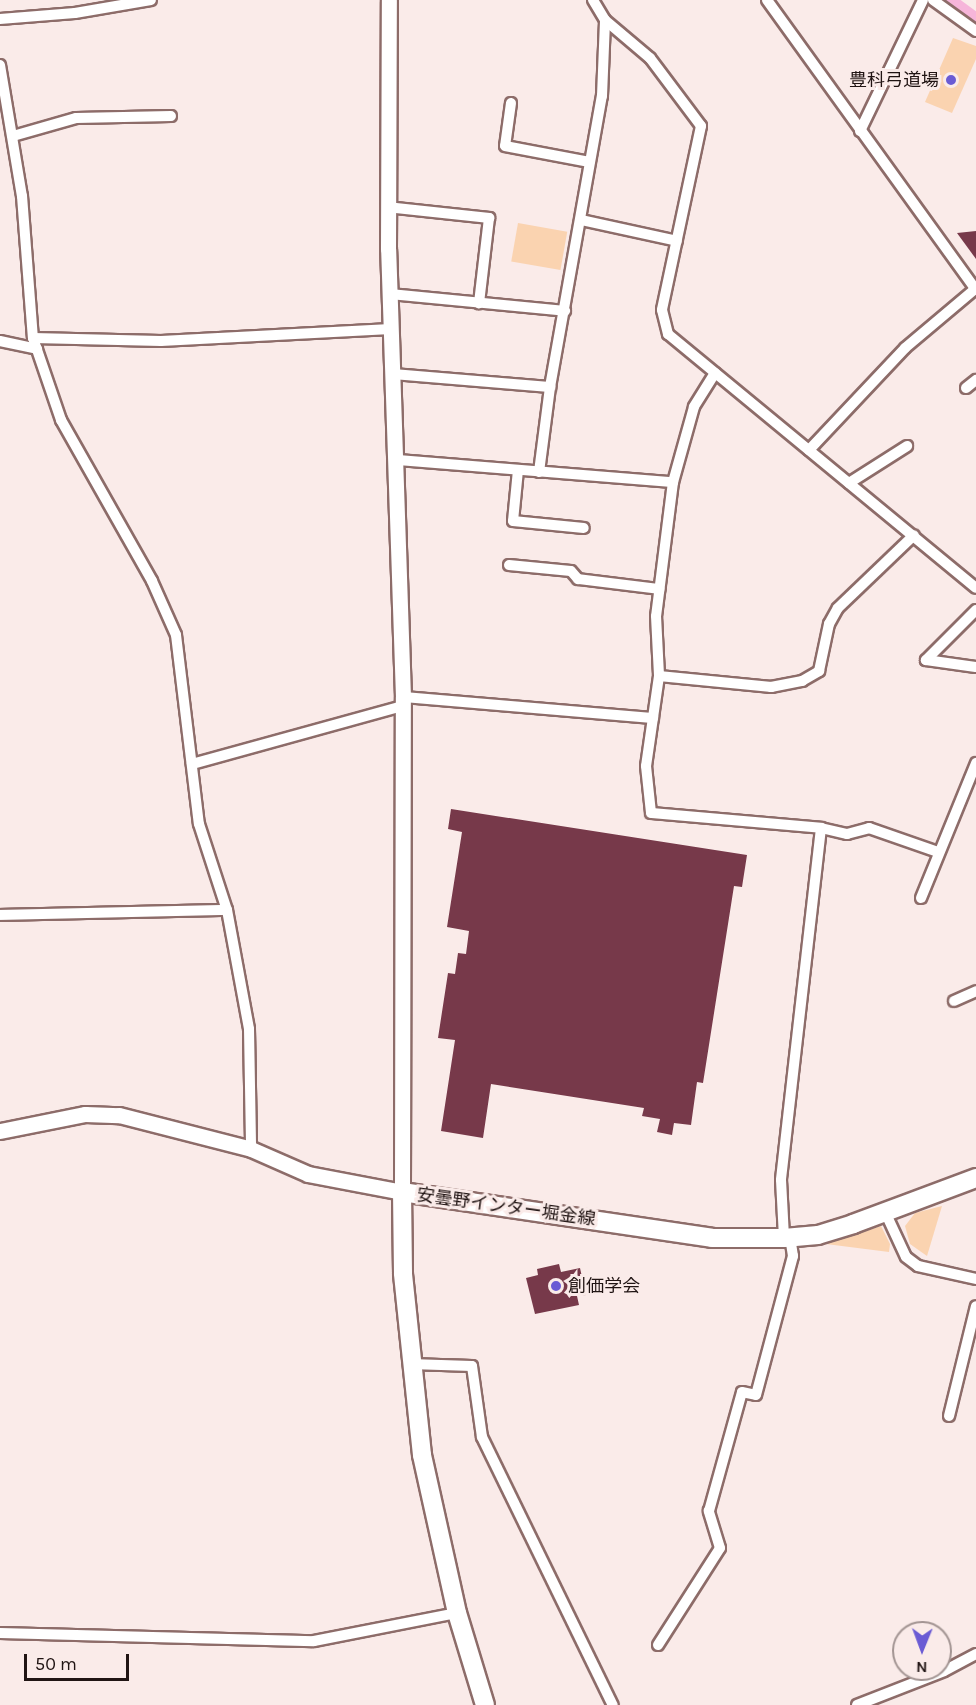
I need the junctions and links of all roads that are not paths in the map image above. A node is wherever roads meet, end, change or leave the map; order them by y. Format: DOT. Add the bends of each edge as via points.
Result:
graph roads {
  1 [pos="151,0"];
  2 [pos="389,0"];
  3 [pos="593,0"];
  4 [pos="767,0"];
  5 [pos="923,0"];
  6 [pos="933,0"];
  7 [pos="0,20"];
  8 [pos="605,20"];
  9 [pos="976,31"];
  10 [pos="0,65"];
  11 [pos="511,103"];
  12 [pos="171,116"];
  13 [pos="860,131"];
  14 [pos="13,136"];
  15 [pos="590,162"];
  16 [pos="396,208"];
  17 [pos="581,220"];
  18 [pos="677,241"];
  19 [pos="976,290"];
  20 [pos="390,294"];
  21 [pos="479,303"];
  22 [pos="565,311"];
  23 [pos="391,329"];
  24 [pos="0,341"];
  25 [pos="35,343"];
  26 [pos="715,373"];
  27 [pos="392,374"];
  28 [pos="976,380"];
  29 [pos="550,387"];
  30 [pos="966,388"];
  31 [pos="907,447"];
  32 [pos="809,450"];
  33 [pos="397,460"];
  34 [pos="518,470"];
  35 [pos="539,472"];
  36 [pos="673,482"];
  37 [pos="849,483"];
  38 [pos="584,528"];
  39 [pos="914,535"];
  40 [pos="509,565"];
  41 [pos="976,588"];
  42 [pos="659,590"];
  43 [pos="976,610"];
  44 [pos="976,667"];
  45 [pos="659,676"];
  46 [pos="403,702"];
  47 [pos="653,718"];
  48 [pos="976,763"];
  49 [pos="192,764"];
  50 [pos="821,828"];
  51 [pos="938,852"];
  52 [pos="921,898"];
  53 [pos="227,910"];
  54 [pos="0,915"];
  55 [pos="976,991"];
  56 [pos="954,1001"];
  57 [pos="0,1131"];
  58 [pos="251,1149"];
  59 [pos="976,1178"];
  60 [pos="402,1192"];
  61 [pos="886,1214"];
  62 [pos="787,1238"];
  63 [pos="976,1280"];
  64 [pos="976,1306"];
  65 [pos="410,1364"];
  66 [pos="949,1416"];
  67 [pos="457,1613"];
  68 [pos="0,1633"];
  69 [pos="658,1645"];
  70 [pos="976,1654"];
  71 [pos="485,1705"];
  72 [pos="613,1705"];
  73 [pos="856,1705"];
  1 -- 7 [label="street"];
  2 -- 20 [label="street"];
  3 -- 8 [label="street"];
  4 -- 13 [label="street"];
  5 -- 13 [label="street"];
  6 -- 9 [label="street"];
  8 -- 15 [label="street" via="602,96"];
  8 -- 18 [label="street" via="650,58 701,126"];
  10 -- 14 [label="street"];
  11 -- 15 [label="street" via="505,146"];
  12 -- 14 [label="street" via="76,118"];
  13 -- 19 [label="street"];
  14 -- 25 [label="street"];
  15 -- 17 [label="street"];
  16 -- 21 [label="street" via="489,218"];
  17 -- 18 [label="street"];
  17 -- 22 [label="street"];
  18 -- 26 [label="street" via="662,310 668,334"];
  19 -- 32 [label="street" via="905,348"];
  20 -- 21 [label="street"];
  20 -- 23 [label="street"];
  21 -- 22 [label="street"];
  22 -- 29 [label="street"];
  23 -- 25 [label="street"];
  23 -- 27 [label="street"];
  24 -- 25 [label="street"];
  25 -- 49 [label="street" via="61,420 152,581 176,636"];
  26 -- 32 [label="street"];
  26 -- 36 [label="street" via="694,407"];
  27 -- 29 [label="street"];
  27 -- 33 [label="street"];
  28 -- 30 [label="street"];
  29 -- 35 [label="street"];
  31 -- 37 [label="street"];
  32 -- 37 [label="street"];
  33 -- 34 [label="street"];
  33 -- 46 [label="street"];
  34 -- 35 [label="street"];
  34 -- 38 [label="street" via="513,521"];
  35 -- 36 [label="street"];
  36 -- 42 [label="street"];
  37 -- 39 [label="street"];
  39 -- 41 [label="street"];
  39 -- 45 [label="street" via="838,608 829,624 819,671 802,681 771,687"];
  40 -- 42 [label="street" via="571,571 578,579"];
  42 -- 45 [label="street"];
  43 -- 44 [label="street" via="926,660"];
  45 -- 47 [label="street"];
  46 -- 47 [label="street"];
  46 -- 49 [label="street"];
  46 -- 60 [label="street"];
  47 -- 50 [label="street" via="646,766 651,813"];
  48 -- 51 [label="street"];
  49 -- 53 [label="street" via="199,824"];
  50 -- 51 [label="street" via="847,834 869,828"];
  50 -- 62 [label="street" via="781,1180"];
  51 -- 52 [label="street"];
  53 -- 54 [label="street"];
  53 -- 58 [label="street" via="249,1029"];
  55 -- 56 [label="street"];
  57 -- 58 [label="street" via="85,1114 119,1115"];
  58 -- 60 [label="street" via="308,1174"];
  59 -- 61 [label="main road, 安曇野インター堀金線"];
  60 -- 62 [label="main road, 安曇野インター堀金線" via="712,1238"];
  60 -- 65 [label="main road, 安曇野インター堀金線"];
  61 -- 62 [label="main road, 安曇野インター堀金線" via="818,1235"];
  61 -- 63 [label="street" via="906,1257 918,1266"];
  62 -- 69 [label="street" via="793,1256 756,1395 742,1392 709,1511 720,1548"];
  64 -- 66 [label="street"];
  65 -- 67 [label="main road, 安曇野インター堀金線" via="422,1455"];
  65 -- 72 [label="street" via="472,1366 482,1437"];
  67 -- 68 [label="street" via="314,1641"];
  67 -- 71 [label="main road, 安曇野インター堀金線"];
  70 -- 73 [label="street" via="944,1671"];
}
